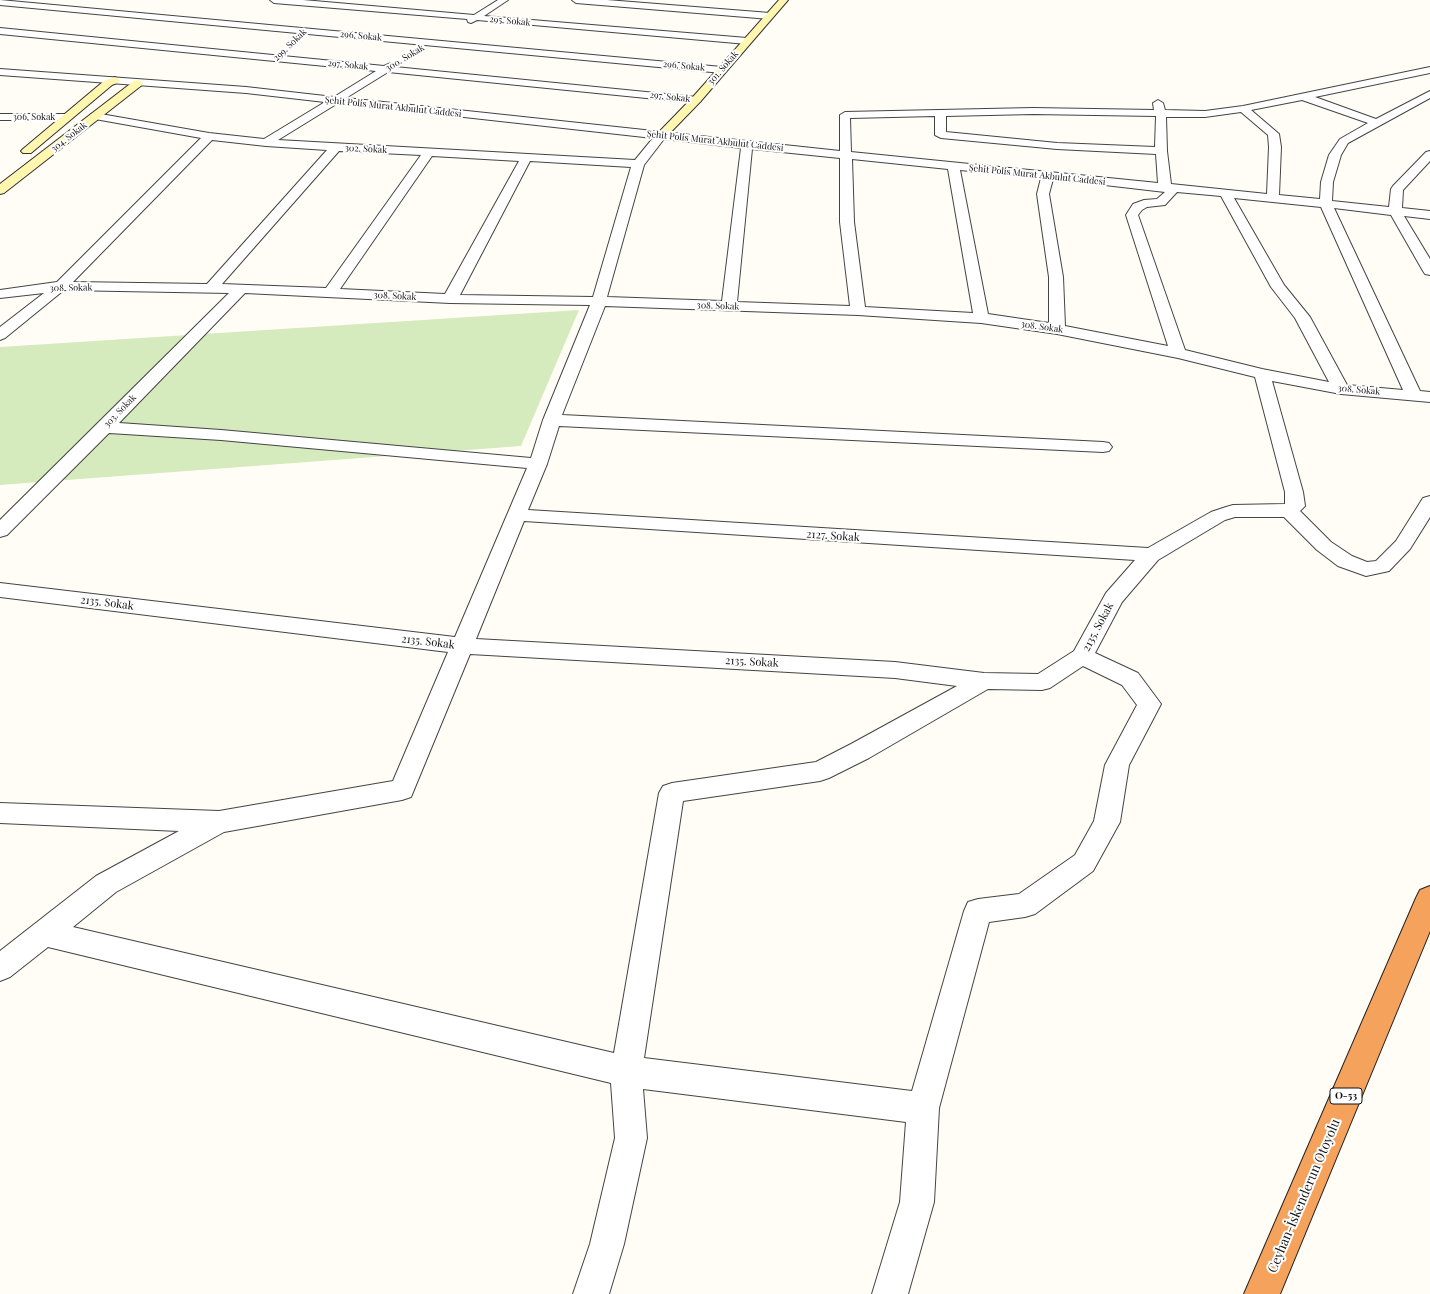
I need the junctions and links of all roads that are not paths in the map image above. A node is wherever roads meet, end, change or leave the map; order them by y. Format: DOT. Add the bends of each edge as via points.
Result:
graph roads {
  1 [pos="274,0"];
  2 [pos="504,0"];
  3 [pos="576,0"];
  4 [pos="784,0"];
  5 [pos="0,2"];
  6 [pos="332,2"];
  7 [pos="770,16"];
  8 [pos="476,18"];
  9 [pos="463,25"];
  10 [pos="0,31"];
  11 [pos="306,31"];
  12 [pos="444,35"];
  13 [pos="296,40"];
  14 [pos="747,41"];
  15 [pos="432,42"];
  16 [pos="286,49"];
  17 [pos="419,50"];
  18 [pos="276,59"];
  19 [pos="400,61"];
  20 [pos="266,69"];
  21 [pos="387,69"];
  22 [pos="722,70"];
  23 [pos="1430,70"];
  24 [pos="0,72"];
  25 [pos="115,80"];
  26 [pos="256,80"];
  27 [pos="138,83"];
  28 [pos="246,90"];
  29 [pos="1430,94"];
  30 [pos="1302,96"];
  31 [pos="696,100"];
  32 [pos="335,101"];
  33 [pos="1159,108"];
  34 [pos="1243,109"];
  35 [pos="940,113"];
  36 [pos="95,116"];
  37 [pos="0,117"];
  38 [pos="68,117"];
  39 [pos="1377,123"];
  40 [pos="662,135"];
  41 [pos="941,135"];
  42 [pos="209,136"];
  43 [pos="266,143"];
  44 [pos="747,145"];
  45 [pos="336,147"];
  46 [pos="1161,151"];
  47 [pos="429,152"];
  48 [pos="1430,154"];
  49 [pos="846,155"];
  50 [pos="527,157"];
  51 [pos="17,159"];
  52 [pos="638,164"];
  53 [pos="937,164"];
  54 [pos="953,166"];
  55 [pos="1048,176"];
  56 [pos="1169,188"];
  57 [pos="0,190"];
  58 [pos="1226,194"];
  59 [pos="1273,198"];
  60 [pos="1326,204"];
  61 [pos="1395,212"];
  62 [pos="1430,215"];
  63 [pos="1430,271"];
  64 [pos="61,286"];
  65 [pos="210,289"];
  66 [pos="240,290"];
  67 [pos="330,293"];
  68 [pos="0,294"];
  69 [pos="450,299"];
  70 [pos="599,301"];
  71 [pos="729,307"];
  72 [pos="858,311"];
  73 [pos="981,318"];
  74 [pos="1057,329"];
  75 [pos="0,335"];
  76 [pos="1178,353"];
  77 [pos="1262,374"];
  78 [pos="1341,389"];
  79 [pos="1413,394"];
  80 [pos="1430,397"];
  81 [pos="552,420"];
  82 [pos="105,427"];
  83 [pos="1103,447"];
  84 [pos="538,464"];
  85 [pos="1430,502"];
  86 [pos="1289,511"];
  87 [pos="516,515"];
  88 [pos="0,531"];
  89 [pos="1151,555"];
  90 [pos="0,590"];
  91 [pos="462,646"];
  92 [pos="1082,656"];
  93 [pos="984,681"];
  94 [pos="0,813"];
  95 [pos="219,822"];
  96 [pos="1430,898"];
  97 [pos="44,933"];
  98 [pos="0,968"];
  99 [pos="626,1071"];
  100 [pos="923,1108"];
  101 [pos="590,1294"];
  102 [pos="890,1294"];
  103 [pos="1262,1294"];
  1 -- 6 [label="street, 295. Sokak"];
  2 -- 8 [label="street"];
  3 -- 7 [label="street"];
  4 -- 7 [label="street, 301. Sokak"];
  5 -- 11 [label="street, 296. Sokak"];
  6 -- 8 [label="street, 295. Sokak"];
  6 -- 11 [label="street, 299. Sokak"];
  7 -- 14 [label="street, 301. Sokak"];
  8 -- 9 [label="street"];
  8 -- 14 [label="street, 295. Sokak"];
  10 -- 18 [label="street, 297. Sokak"];
  11 -- 13 [label="street, 299. Sokak"];
  11 -- 15 [label="street, 296. Sokak"];
  12 -- 15 [label="street, 300. Sokak"];
  14 -- 22 [label="street, 301. Sokak"];
  15 -- 17 [label="street, 300. Sokak"];
  15 -- 22 [label="street, 296. Sokak"];
  16 -- 18 [label="street, 299. Sokak"];
  18 -- 20 [label="street, 299. Sokak"];
  18 -- 21 [label="street, 297. Sokak"];
  19 -- 21 [label="street, 300. Sokak"];
  21 -- 31 [label="street, 297. Sokak"];
  21 -- 32 [label="street, 300. Sokak"];
  22 -- 31 [label="street, 301. Sokak"];
  23 -- 30 [label="street"];
  24 -- 25 [label="street, Şehit Polis Murat Akbulut Caddesi"];
  25 -- 27 [label="street, Şehit Polis Murat Akbulut Caddesi"];
  25 -- 38 [label="street, 304. Sokak"];
  26 -- 28 [label="street"];
  27 -- 28 [label="street, Şehit Polis Murat Akbulut Caddesi"];
  27 -- 36 [label="street, 304. Sokak"];
  28 -- 32 [label="street, Şehit Polis Murat Akbulut Caddesi"];
  29 -- 39 [label="street"];
  30 -- 34 [label="street"];
  30 -- 39 [label="street"];
  31 -- 40 [label="street, 301. Sokak"];
  32 -- 40 [label="street, Şehit Polis Murat Akbulut Caddesi"];
  32 -- 43 [label="street, 300. Sokak"];
  33 -- 34 [label="street" via="1205,114"];
  33 -- 35 [label="street"];
  33 -- 46 [label="street" via="1162,121"];
  34 -- 59 [label="street" via="1273,134"];
  35 -- 41 [label="street"];
  35 -- 49 [label="street" via="845,115"];
  36 -- 38 [label="street"];
  36 -- 42 [label="street, 302. Sokak"];
  36 -- 57 [label="street, 304. Sokak"];
  37 -- 38 [label="street, 306. Sokak"];
  38 -- 51 [label="street, 304. Sokak"];
  39 -- 60 [label="street" via="1344,141 1335,155 1327,182"];
  40 -- 44 [label="street, Şehit Polis Murat Akbulut Caddesi"];
  40 -- 52 [label="street"];
  41 -- 46 [label="street" via="1056,146"];
  41 -- 53 [label="street"];
  42 -- 43 [label="street, 302. Sokak"];
  42 -- 64 [label="street"];
  43 -- 45 [label="street, 302. Sokak"];
  44 -- 49 [label="street, Şehit Polis Murat Akbulut Caddesi"];
  44 -- 71 [label="street"];
  45 -- 47 [label="street, 302. Sokak"];
  45 -- 65 [label="street"];
  46 -- 56 [label="street"];
  47 -- 50 [label="street, 302. Sokak"];
  47 -- 67 [label="street"];
  48 -- 61 [label="street" via="1397,189"];
  49 -- 53 [label="street, Şehit Polis Murat Akbulut Caddesi"];
  49 -- 72 [label="street" via="847,222"];
  50 -- 52 [label="street, 302. Sokak"];
  50 -- 69 [label="street"];
  52 -- 70 [label="street"];
  53 -- 54 [label="street, Şehit Polis Murat Akbulut Caddesi"];
  54 -- 55 [label="street, Şehit Polis Murat Akbulut Caddesi"];
  54 -- 73 [label="street"];
  55 -- 56 [label="street, Şehit Polis Murat Akbulut Caddesi"];
  55 -- 74 [label="street" via="1043,194 1056,277"];
  56 -- 58 [label="street, Şehit Polis Murat Akbulut Caddesi"];
  56 -- 76 [label="street" via="1167,197 1161,202 1137,207 1132,215"];
  58 -- 59 [label="street, Şehit Polis Murat Akbulut Caddesi"];
  58 -- 78 [label="street" via="1278,287 1302,317"];
  59 -- 60 [label="street, Şehit Polis Murat Akbulut Caddesi"];
  60 -- 61 [label="street, Şehit Polis Murat Akbulut Caddesi"];
  60 -- 79 [label="street"];
  61 -- 62 [label="street, Şehit Polis Murat Akbulut Caddesi"];
  61 -- 63 [label="street"];
  64 -- 65 [label="street, 308. Sokak"];
  64 -- 68 [label="street, 308. Sokak"];
  64 -- 75 [label="street"];
  65 -- 66 [label="street, 308. Sokak"];
  66 -- 67 [label="street, 308. Sokak"];
  66 -- 82 [label="street, 303. Sokak"];
  67 -- 69 [label="street, 308. Sokak"];
  69 -- 70 [label="street, 308. Sokak"];
  70 -- 71 [label="street, 308. Sokak"];
  70 -- 81 [label="street"];
  71 -- 72 [label="street, 308. Sokak"];
  72 -- 73 [label="street, 308. Sokak"];
  73 -- 74 [label="street, 308. Sokak"];
  74 -- 76 [label="street, 308. Sokak"];
  76 -- 77 [label="street, 308. Sokak"];
  77 -- 78 [label="street, 308. Sokak"];
  77 -- 86 [label="street" via="1294,492 1295,506"];
  78 -- 79 [label="street, 308. Sokak"];
  79 -- 80 [label="street, 308. Sokak"];
  81 -- 83 [label="street"];
  81 -- 84 [label="street"];
  82 -- 84 [label="street"];
  82 -- 88 [label="street, 303. Sokak"];
  84 -- 87 [label="street"];
  85 -- 86 [label="street" via="1403,545 1382,566 1366,569 1345,561 1324,546"];
  86 -- 89 [label="street, 2135. Sokak" via="1232,511 1218,516"];
  87 -- 89 [label="street, 2127. Sokak"];
  87 -- 91 [label="street"];
  89 -- 92 [label="street, 2135. Sokak" via="1113,598"];
  90 -- 91 [label="street, 2135. Sokak"];
  91 -- 93 [label="street, 2135. Sokak" via="895,670"];
  91 -- 95 [label="street" via="402,790"];
  92 -- 93 [label="street, 2135. Sokak" via="1042,682"];
  92 -- 100 [label="street" via="1130,679 1149,704 1117,765 1107,822 1084,863 1025,905 978,911"];
  93 -- 99 [label="street" via="820,771 672,793"];
  94 -- 95 [label="street"];
  95 -- 97 [label="street" via="106,884"];
  96 -- 103 [label="highway, Ceyhan-İskenderun Otoyolu / O-53"];
  97 -- 98 [label="street"];
  97 -- 99 [label="street"];
  99 -- 100 [label="street"];
  99 -- 101 [label="street" via="631,1138 607,1244"];
  100 -- 102 [label="street" via="917,1202"];
}
